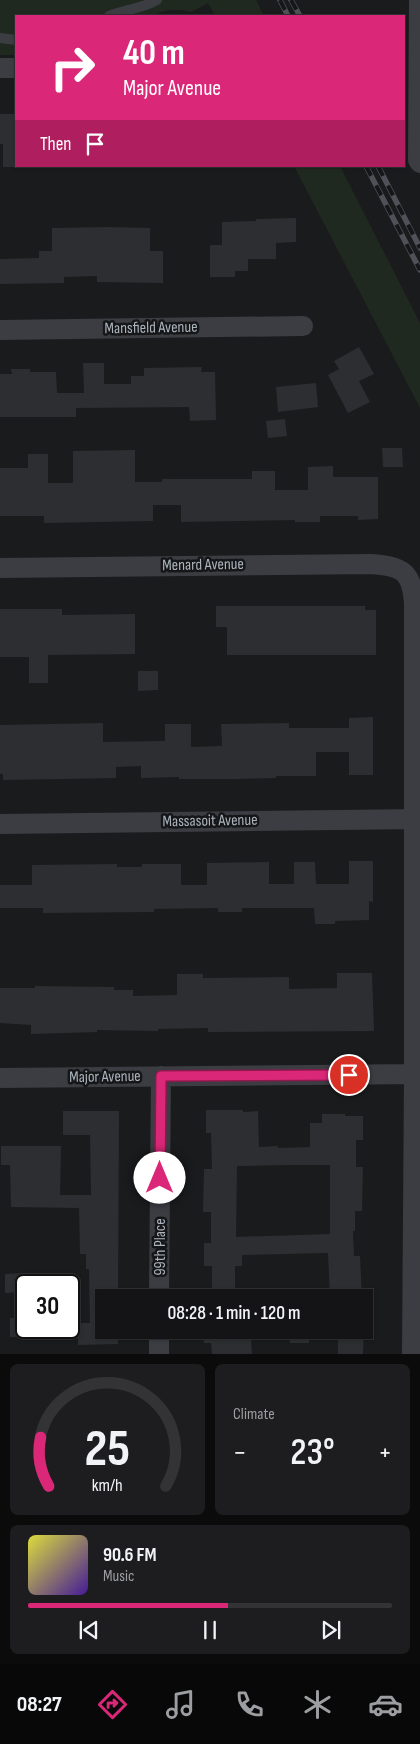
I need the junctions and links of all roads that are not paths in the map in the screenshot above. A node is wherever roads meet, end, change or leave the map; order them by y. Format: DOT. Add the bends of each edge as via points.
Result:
graph roads {
  1 [pos="157,0"];
  2 [pos="419,0"];
  3 [pos="112,15"];
  4 [pos="0,38"];
  5 [pos="15,40"];
  6 [pos="419,52"];
  7 [pos="0,68"];
  8 [pos="15,68"];
  9 [pos="420,163"];
  10 [pos="302,326"];
  11 [pos="0,330"];
  12 [pos="0,568"];
  13 [pos="417,819"];
  14 [pos="0,824"];
  15 [pos="417,1074"];
  16 [pos="161,1076"];
  17 [pos="0,1078"];
  18 [pos="159,1289"];
  19 [pos="159,1339"];
  20 [pos="159,1354"];
  21 [pos="412,1354"];
  1 -- 3 [label="lane"];
  2 -- 6 [label="street"];
  4 -- 5 [label="lane"];
  6 -- 9 [label="street"];
  7 -- 8 [label="street"];
  10 -- 11 [label="street, Mansfield Avenue"];
  12 -- 13 [label="street, Menard Avenue" via="371,564 404,571 410,578 414,604"];
  13 -- 14 [label="street, Massasoit Avenue"];
  13 -- 15 [label="street"];
  15 -- 16 [label="street, Major Avenue"];
  15 -- 21 [label="street"];
  16 -- 17 [label="street, Major Avenue"];
  16 -- 18 [label="street, 99th Place"];
  19 -- 20 [label="street"];
}
